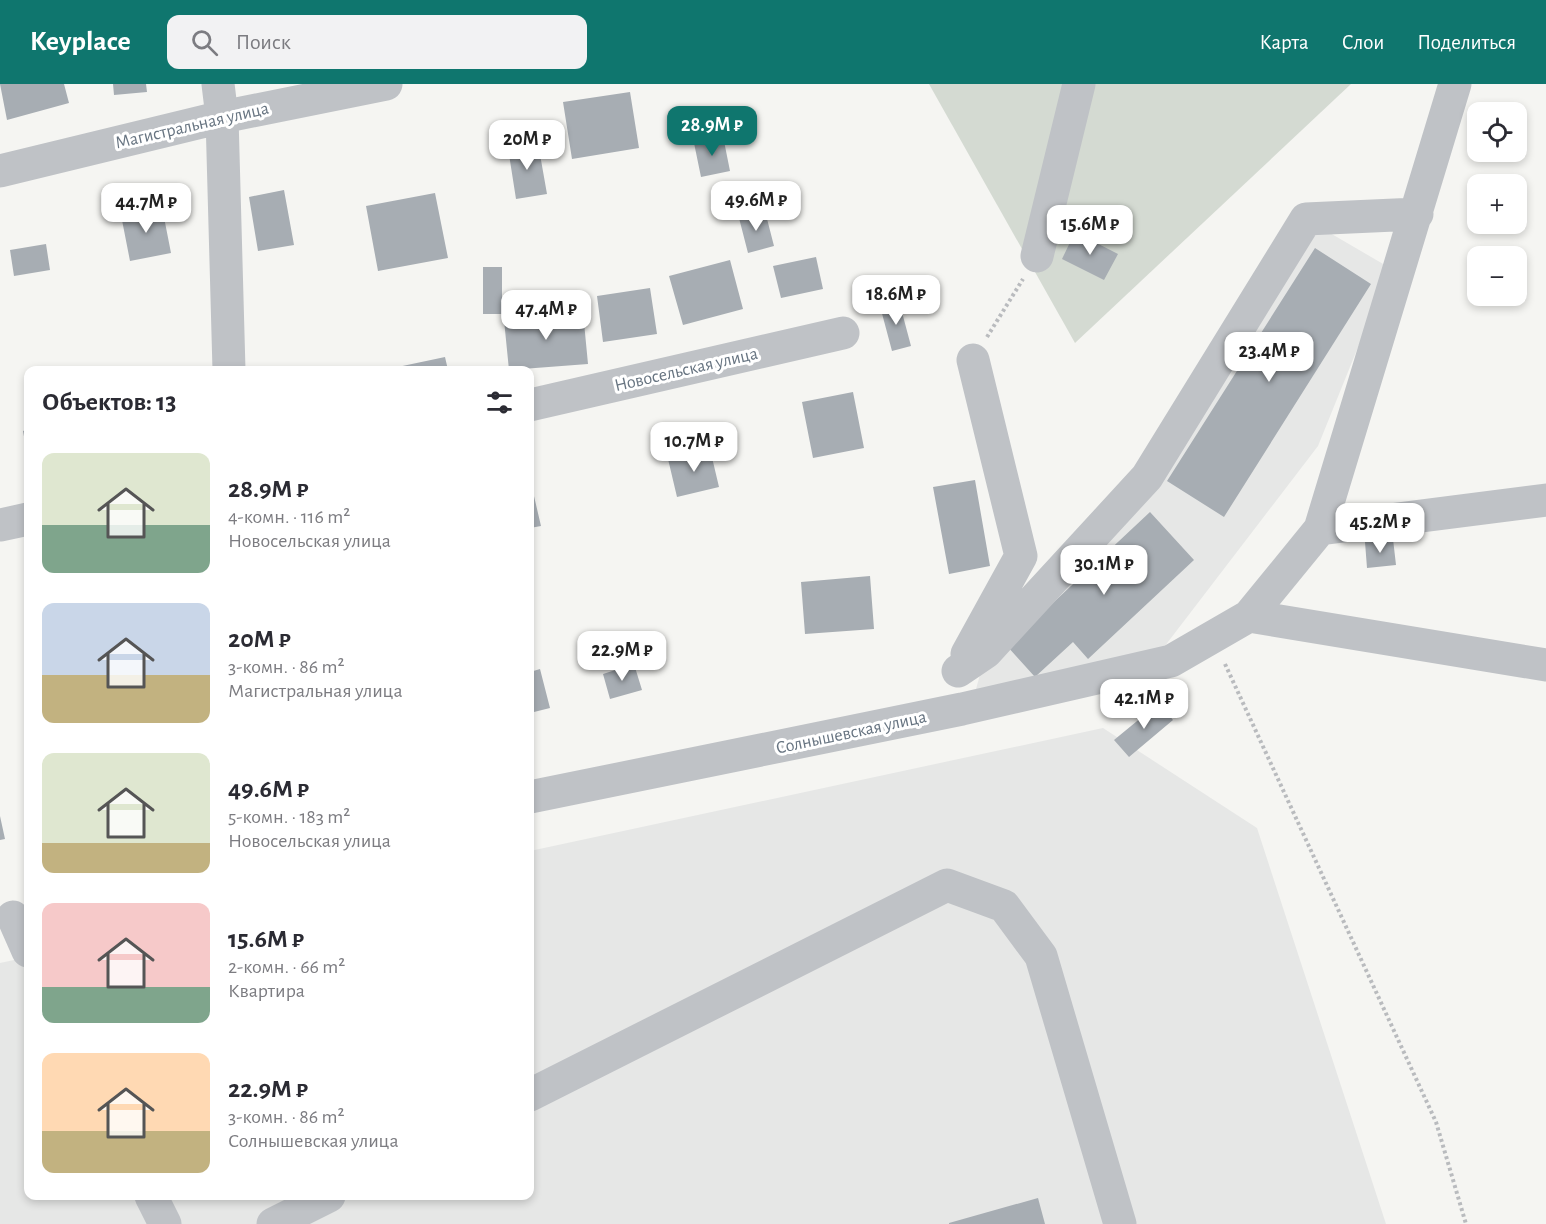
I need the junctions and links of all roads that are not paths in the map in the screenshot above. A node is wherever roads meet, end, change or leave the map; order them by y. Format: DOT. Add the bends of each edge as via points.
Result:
graph roads {
  1 [pos="218,84"];
  2 [pos="386,84"];
  3 [pos="1079,84"];
  4 [pos="1455,84"];
  5 [pos="222,117"];
  6 [pos="0,171"];
  7 [pos="1417,214"];
  8 [pos="1038,256"];
  9 [pos="843,333"];
  10 [pos="973,360"];
  11 [pos="229,366"];
  12 [pos="534,404"];
  13 [pos="1546,500"];
  14 [pos="24,520"];
  15 [pos="0,525"];
  16 [pos="1320,529"];
  17 [pos="1249,616"];
  18 [pos="1546,665"];
  19 [pos="958,671"];
  20 [pos="962,709"];
  21 [pos="534,796"];
  22 [pos="14,916"];
  23 [pos="24,941"];
  24 [pos="534,1093"];
  25 [pos="153,1200"];
  26 [pos="321,1200"];
  27 [pos="165,1224"];
  28 [pos="273,1224"];
  29 [pos="1120,1224"];
  1 -- 5 [label="street"];
  2 -- 5 [label="street, Магистральная улица"];
  3 -- 8 [label="street"];
  4 -- 7 [label="street"];
  5 -- 6 [label="street, Магистральная улица"];
  5 -- 11 [label="street"];
  7 -- 16 [label="street"];
  7 -- 19 [label="street" via="1306,219 1147,477 986,652"];
  9 -- 12 [label="street, Новосельская улица"];
  10 -- 19 [label="street" via="1021,556"];
  13 -- 16 [label="street"];
  14 -- 15 [label="street"];
  16 -- 17 [label="street"];
  17 -- 18 [label="street"];
  17 -- 20 [label="street, Солнышевская улица" via="1172,661"];
  19 -- 20 [label="street"];
  20 -- 21 [label="street, Солнышевская улица"];
  22 -- 23 [label="street"];
  24 -- 29 [label="street" via="946,885 1004,906 1041,956"];
  25 -- 27 [label="street"];
  26 -- 28 [label="street"];
}
